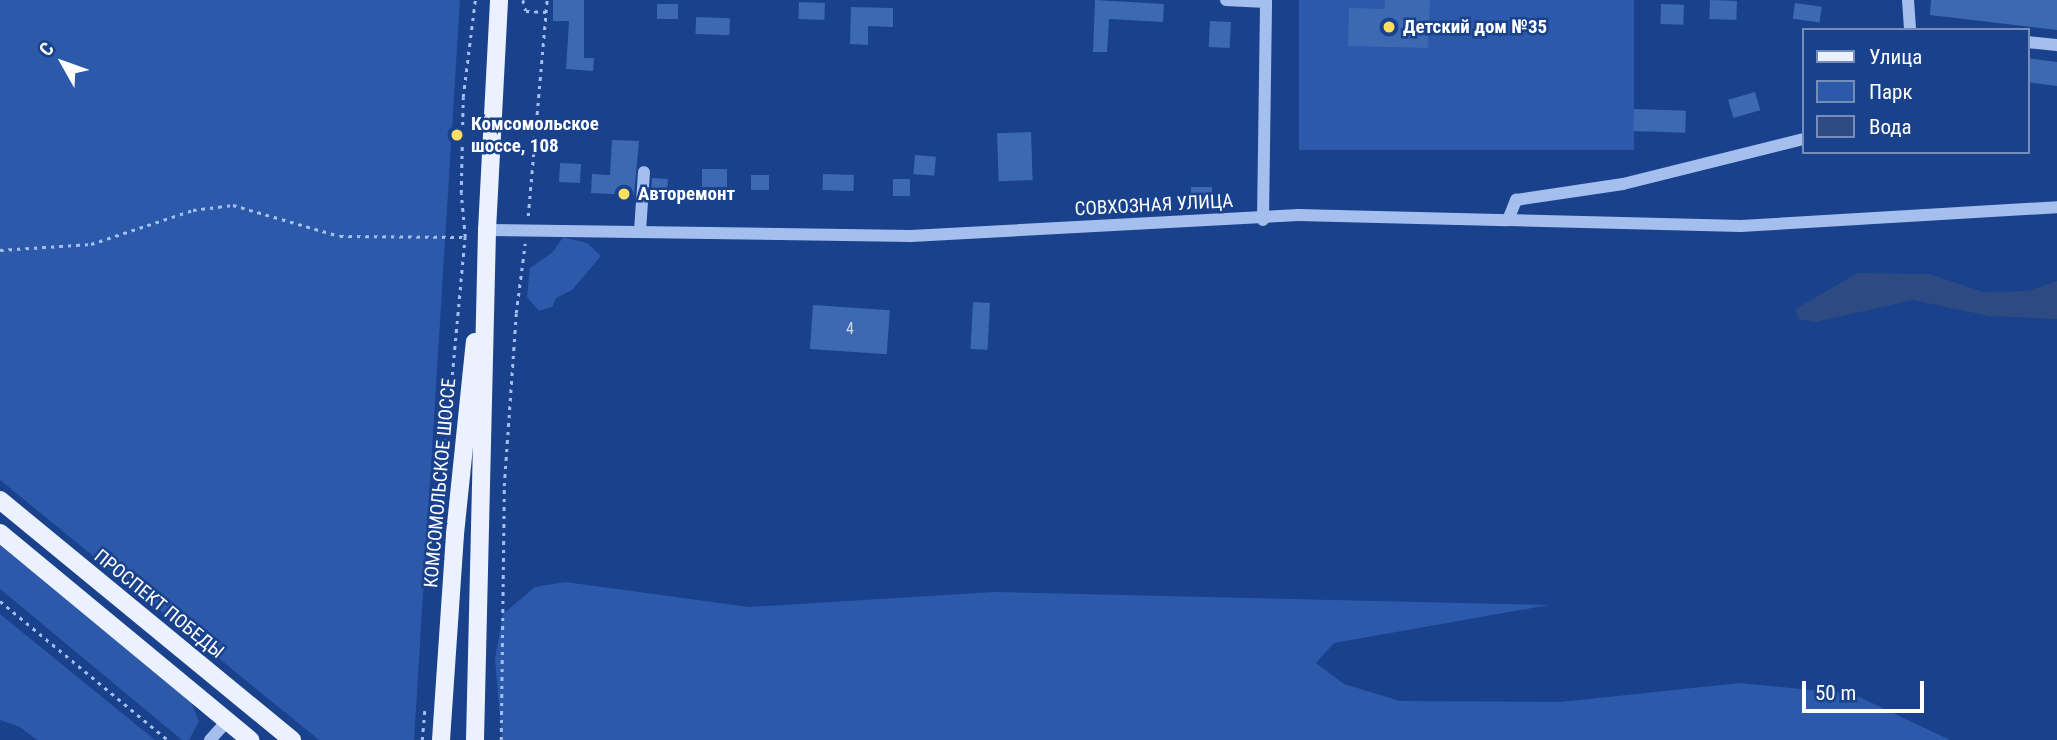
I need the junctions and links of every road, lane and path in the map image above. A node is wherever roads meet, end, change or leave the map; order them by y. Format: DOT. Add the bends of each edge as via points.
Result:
graph roads {
  1 [pos="475,0"];
  2 [pos="499,0"];
  3 [pos="523,0"];
  4 [pos="547,0"];
  5 [pos="1226,0"];
  6 [pos="1908,0"];
  7 [pos="1266,1"];
  8 [pos="546,12"];
  9 [pos="1910,28"];
  10 [pos="2029,42"];
  11 [pos="2057,45"];
  12 [pos="1801,140"];
  13 [pos="644,172"];
  14 [pos="2057,207"];
  15 [pos="1263,220"];
  16 [pos="1508,220"];
  17 [pos="487,230"];
  18 [pos="640,231"];
  19 [pos="527,232"];
  20 [pos="466,237"];
  21 [pos="0,250"];
  22 [pos="444,457"];
  23 [pos="0,500"];
  24 [pos="0,533"];
  25 [pos="482,533"];
  26 [pos="454,534"];
  27 [pos="0,601"];
  28 [pos="244,700"];
  29 [pos="425,700"];
  30 [pos="227,720"];
  31 [pos="168,740"];
  32 [pos="210,740"];
  33 [pos="250,740"];
  34 [pos="292,740"];
  35 [pos="422,740"];
  36 [pos="441,740"];
  37 [pos="475,740"];
  38 [pos="500,740"];
  1 -- 20 [label="path" via="463,97 461,193"];
  2 -- 17 [label="main road, КОМСОМОЛЬСКОЕ ШОССЕ"];
  3 -- 8 [label="path" via="526,11"];
  4 -- 8 [label="path"];
  5 -- 7 [label="street"];
  6 -- 9 [label="street"];
  7 -- 15 [label="street"];
  8 -- 19 [label="path"];
  10 -- 11 [label="street"];
  12 -- 16 [label="street" via="1623,184 1516,200"];
  13 -- 18 [label="street"];
  14 -- 16 [label="street, СОВХОЗНАЯ УЛИЦА" via="1741,226"];
  15 -- 16 [label="street, СОВХОЗНАЯ УЛИЦА" via="1298,215"];
  15 -- 18 [label="street, СОВХОЗНАЯ УЛИЦА" via="911,236"];
  17 -- 19 [label="street, СОВХОЗНАЯ УЛИЦА"];
  17 -- 25 [label="main road, КОМСОМОЛЬСКОЕ ШОССЕ"];
  17 -- 26 [label="main road, КОМСОМОЛЬСКОЕ ШОССЕ"];
  18 -- 19 [label="street, СОВХОЗНАЯ УЛИЦА"];
  19 -- 38 [label="path" via="516,313 504,486"];
  20 -- 21 [label="path" via="340,236 233,205 193,210 91,244"];
  20 -- 22 [label="path"];
  23 -- 28 [label="main road, ПРОСПЕКТ ПОБЕДЫ"];
  24 -- 30 [label="main road"];
  25 -- 26 [label="main road"];
  25 -- 37 [label="main road, КОМСОМОЛЬСКОЕ ШОССЕ"];
  26 -- 36 [label="main road, КОМСОМОЛЬСКОЕ ШОССЕ"];
  27 -- 31 [label="path"];
  28 -- 30 [label="main road"];
  28 -- 34 [label="main road, ПРОСПЕКТ ПОБЕДЫ"];
  29 -- 35 [label="path"];
  30 -- 32 [label="street"];
  30 -- 33 [label="main road"];
}
